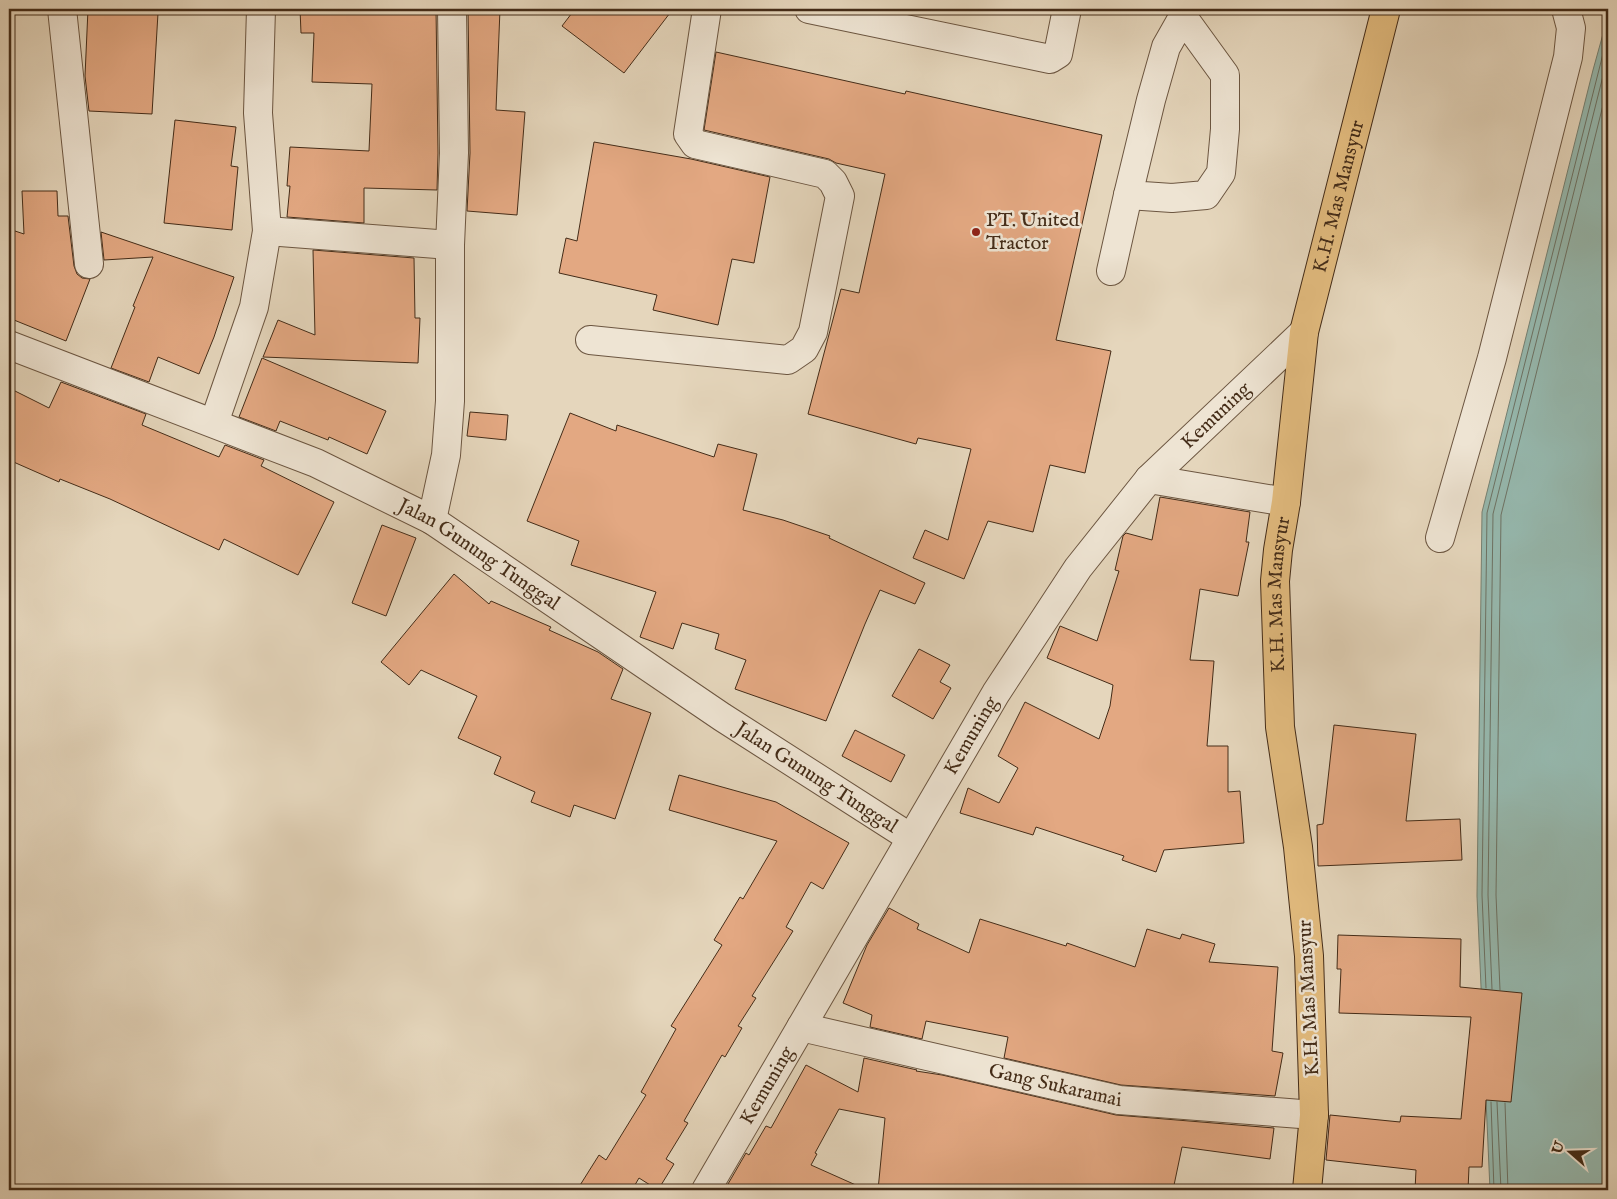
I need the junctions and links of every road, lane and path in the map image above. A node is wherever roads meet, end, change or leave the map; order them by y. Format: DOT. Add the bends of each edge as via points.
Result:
graph roads {
  1 [pos="62,9"];
  2 [pos="261,9"];
  3 [pos="452,9"];
  4 [pos="707,9"];
  5 [pos="809,9"];
  6 [pos="1067,9"];
  7 [pos="1385,9"];
  8 [pos="1566,9"];
  9 [pos="1184,13"];
  10 [pos="1128,195"];
  11 [pos="267,231"];
  12 [pos="450,245"];
  13 [pos="89,264"];
  14 [pos="1111,271"];
  15 [pos="1304,332"];
  16 [pos="590,340"];
  17 [pos="9,345"];
  18 [pos="214,423"];
  19 [pos="1149,479"];
  20 [pos="1286,502"];
  21 [pos="432,520"];
  22 [pos="1440,538"];
  23 [pos="911,838"];
  24 [pos="801,1027"];
  25 [pos="1314,1115"];
  26 [pos="706,1190"];
  27 [pos="1306,1190"];
  1 -- 13 [label="street"];
  2 -- 11 [label="street" via="258,113"];
  3 -- 12 [label="street" via="454,153"];
  4 -- 16 [label="street" via="688,134 695,144 825,174 840,196 813,332 804,349 788,360"];
  5 -- 6 [label="street" via="1050,59 1058,54 1061,46"];
  7 -- 15 [label="main road, K.H. Mas Mansyur"];
  8 -- 22 [label="street" via="1571,28 1568,57 1492,358"];
  9 -- 10 [label="street" via="1166,47"];
  9 -- 10 [label="street" via="1225,75 1221,173 1206,196"];
  10 -- 14 [label="street"];
  11 -- 12 [label="street"];
  11 -- 18 [label="street" via="254,307"];
  12 -- 21 [label="street" via="450,401 447,446"];
  15 -- 19 [label="street, Kemuning"];
  15 -- 20 [label="main road, K.H. Mas Mansyur"];
  17 -- 18 [label="street, Jalan Gunung Tunggal"];
  18 -- 21 [label="street, Jalan Gunung Tunggal" via="316,463"];
  19 -- 20 [label="street"];
  19 -- 23 [label="street, Kemuning" via="1078,568 996,693"];
  20 -- 25 [label="main road, K.H. Mas Mansyur" via="1275,581 1280,727 1298,847 1309,956"];
  21 -- 23 [label="street, Jalan Gunung Tunggal" via="722,717"];
  23 -- 24 [label="street, Kemuning"];
  24 -- 25 [label="street, Gang Sukaramai" via="1119,1100"];
  24 -- 26 [label="street, Kemuning"];
  25 -- 27 [label="main road, K.H. Mas Mansyur"];
}
